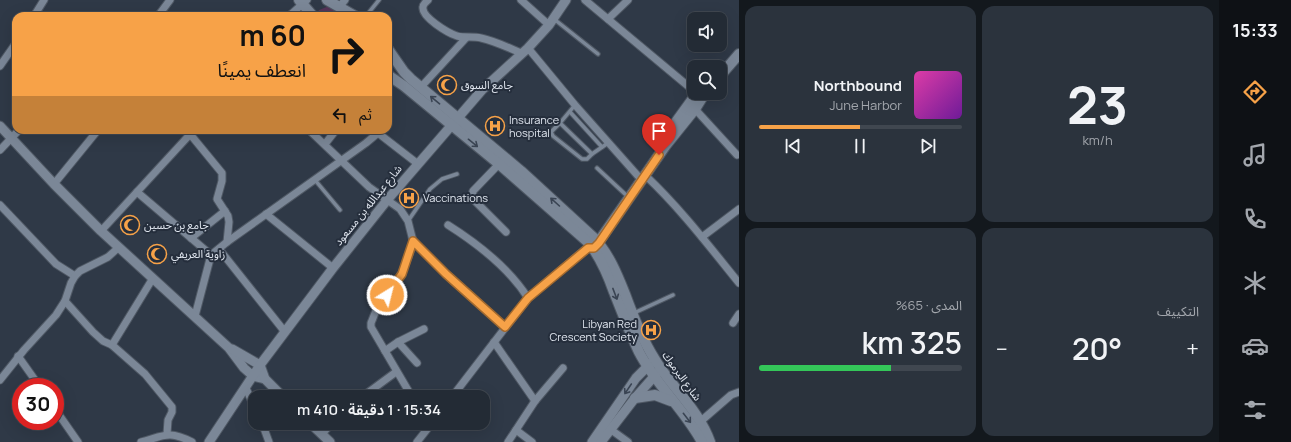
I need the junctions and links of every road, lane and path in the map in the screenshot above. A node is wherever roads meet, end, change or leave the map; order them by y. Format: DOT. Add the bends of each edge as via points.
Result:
graph roads {
  1 [pos="44,0"];
  2 [pos="170,0"];
  3 [pos="327,0"];
  4 [pos="379,0"];
  5 [pos="428,0"];
  6 [pos="521,0"];
  7 [pos="566,0"];
  8 [pos="585,0"];
  9 [pos="628,0"];
  10 [pos="303,1"];
  11 [pos="342,3"];
  12 [pos="36,12"];
  13 [pos="161,12"];
  14 [pos="293,12"];
  15 [pos="310,12"];
  16 [pos="351,12"];
  17 [pos="369,12"];
  18 [pos="608,19"];
  19 [pos="551,22"];
  20 [pos="466,38"];
  21 [pos="739,46"];
  22 [pos="12,49"];
  23 [pos="525,51"];
  24 [pos="598,54"];
  25 [pos="739,54"];
  26 [pos="392,56"];
  27 [pos="726,60"];
  28 [pos="0,66"];
  29 [pos="727,68"];
  30 [pos="392,78"];
  31 [pos="687,85"];
  32 [pos="421,87"];
  33 [pos="692,100"];
  34 [pos="701,100"];
  35 [pos="575,105"];
  36 [pos="695,109"];
  37 [pos="570,112"];
  38 [pos="454,122"];
  39 [pos="560,123"];
  40 [pos="0,126"];
  41 [pos="15,134"];
  42 [pos="95,134"];
  43 [pos="190,134"];
  44 [pos="193,134"];
  45 [pos="314,134"];
  46 [pos="333,134"];
  47 [pos="375,134"];
  48 [pos="380,134"];
  49 [pos="11,138"];
  50 [pos="325,144"];
  51 [pos="605,145"];
  52 [pos="0,150"];
  53 [pos="592,154"];
  54 [pos="736,155"];
  55 [pos="342,161"];
  56 [pos="418,164"];
  57 [pos="499,164"];
  58 [pos="597,168"];
  59 [pos="457,174"];
  60 [pos="642,176"];
  61 [pos="315,180"];
  62 [pos="54,184"];
  63 [pos="137,192"];
  64 [pos="625,194"];
  65 [pos="388,199"];
  66 [pos="0,205"];
  67 [pos="739,209"];
  68 [pos="340,210"];
  69 [pos="225,211"];
  70 [pos="266,214"];
  71 [pos="408,221"];
  72 [pos="448,225"];
  73 [pos="101,231"];
  74 [pos="506,232"];
  75 [pos="702,237"];
  76 [pos="191,238"];
  77 [pos="413,241"];
  78 [pos="227,242"];
  79 [pos="593,244"];
  80 [pos="119,247"];
  81 [pos="219,249"];
  82 [pos="211,255"];
  83 [pos="333,268"];
  84 [pos="75,276"];
  85 [pos="153,278"];
  86 [pos="739,282"];
  87 [pos="387,295"];
  88 [pos="673,295"];
  89 [pos="528,298"];
  90 [pos="65,301"];
  91 [pos="379,303"];
  92 [pos="633,313"];
  93 [pos="739,314"];
  94 [pos="195,316"];
  95 [pos="733,323"];
  96 [pos="505,327"];
  97 [pos="424,330"];
  98 [pos="285,332"];
  99 [pos="398,342"];
  100 [pos="494,342"];
  101 [pos="112,345"];
  102 [pos="229,348"];
  103 [pos="385,351"];
  104 [pos="18,356"];
  105 [pos="417,363"];
  106 [pos="651,363"];
  107 [pos="260,365"];
  108 [pos="563,368"];
  109 [pos="396,372"];
  110 [pos="657,372"];
  111 [pos="2,374"];
  112 [pos="253,376"];
  113 [pos="34,378"];
  114 [pos="265,379"];
  115 [pos="246,388"];
  116 [pos="276,390"];
  117 [pos="372,390"];
  118 [pos="408,390"];
  119 [pos="457,390"];
  120 [pos="739,392"];
  121 [pos="248,393"];
  122 [pos="635,398"];
  123 [pos="535,401"];
  124 [pos="673,402"];
  125 [pos="700,421"];
  126 [pos="64,422"];
  127 [pos="610,429"];
  128 [pos="265,430"];
  129 [pos="318,430"];
  130 [pos="326,430"];
  131 [pos="426,430"];
  132 [pos="516,430"];
  133 [pos="167,434"];
  134 [pos="322,434"];
  135 [pos="78,442"];
  136 [pos="140,442"];
  137 [pos="192,442"];
  138 [pos="208,442"];
  139 [pos="269,442"];
  140 [pos="330,442"];
  141 [pos="417,442"];
  142 [pos="508,442"];
  143 [pos="532,442"];
  144 [pos="592,442"];
  145 [pos="601,442"];
  146 [pos="628,442"];
  147 [pos="702,442"];
  148 [pos="710,442"];
  1 -- 12 [label="street"];
  2 -- 13 [label="street"];
  3 -- 11 [label="main road"];
  4 -- 17 [label="lane"];
  5 -- 20 [label="street" via="423,8 426,16 451,33"];
  6 -- 19 [label="street"];
  7 -- 19 [label="street, شارع عبدالله بن مسعود"];
  8 -- 18 [label="street"];
  9 -- 18 [label="street"];
  10 -- 14 [label="street"];
  10 -- 15 [label="main road"];
  11 -- 16 [label="main road"];
  18 -- 31 [label="street"];
  19 -- 23 [label="street, شارع عبدالله بن مسعود"];
  19 -- 24 [label="lane"];
  20 -- 23 [label="street" via="482,38"];
  20 -- 32 [label="street"];
  21 -- 27 [label="main road"];
  22 -- 28 [label="street"];
  23 -- 35 [label="street"];
  23 -- 38 [label="street, شارع عبدالله بن مسعود" via="482,90"];
  25 -- 29 [label="main road"];
  26 -- 32 [label="main road" via="404,72"];
  30 -- 38 [label="main road"];
  38 -- 32 [label="main road, one-way"];
  33 -- 60 [label="main road" via="661,142"];
  34 -- 36 [label="main road"];
  35 -- 37 [label="lane"];
  35 -- 51 [label="street"];
  36 -- 54 [label="street"];
  36 -- 60 [label="main road"];
  37 -- 39 [label="lane"];
  37 -- 51 [label="lane"];
  38 -- 56 [label="street, شارع عبدالله بن مسعود"];
  38 -- 57 [label="main road, one-way"];
  79 -- 38 [label="main road, one-way" via="521,171"];
  39 -- 53 [label="lane"];
  39 -- 53 [label="lane" via="551,132 553,136 582,159 587,159"];
  40 -- 49 [label="street"];
  41 -- 49 [label="street"];
  42 -- 62 [label="street"];
  43 -- 63 [label="street"];
  44 -- 69 [label="street" via="222,174 217,199"];
  45 -- 50 [label="street"];
  46 -- 50 [label="street"];
  47 -- 55 [label="street"];
  48 -- 56 [label="street"];
  49 -- 52 [label="street"];
  49 -- 62 [label="street"];
  50 -- 55 [label="street"];
  51 -- 53 [label="lane"];
  51 -- 60 [label="street"];
  55 -- 61 [label="street"];
  55 -- 65 [label="street" via="369,186"];
  56 -- 65 [label="street, شارع عبدالله بن مسعود"];
  57 -- 74 [label="street" via="473,191 472,198"];
  57 -- 79 [label="main road"];
  58 -- 64 [label="lane"];
  59 -- 71 [label="lane" via="442,179 430,189"];
  60 -- 64 [label="main road"];
  60 -- 75 [label="street" via="660,189"];
  60 -- 79 [label="main road"];
  61 -- 68 [label="lane"];
  61 -- 70 [label="street"];
  62 -- 73 [label="street"];
  63 -- 73 [label="street"];
  63 -- 76 [label="street"];
  64 -- 79 [label="main road"];
  65 -- 71 [label="street" via="400,209"];
  65 -- 83 [label="street, شارع عبدالله بن مسعود"];
  66 -- 84 [label="street" via="56,264"];
  67 -- 75 [label="street"];
  69 -- 76 [label="street"];
  69 -- 78 [label="street" via="229,222"];
  70 -- 78 [label="street"];
  70 -- 83 [label="street"];
  71 -- 77 [label="street"];
  72 -- 89 [label="street" via="466,236 502,267"];
  73 -- 80 [label="street"];
  75 -- 86 [label="street"];
  76 -- 82 [label="street"];
  77 -- 87 [label="street" via="402,274"];
  77 -- 96 [label="street"];
  78 -- 81 [label="street"];
  79 -- 89 [label="street"];
  79 -- 92 [label="main road, شارع اليرموك" via="612,264"];
  79 -- 106 [label="main road, شارع اليرموك, one-way" via="639,352"];
  80 -- 84 [label="street" via="108,257"];
  80 -- 85 [label="street"];
  81 -- 82 [label="street"];
  81 -- 98 [label="street"];
  82 -- 94 [label="street"];
  83 -- 98 [label="street, شارع عبدالله بن مسعود"];
  84 -- 90 [label="street"];
  85 -- 94 [label="street"];
  85 -- 101 [label="street"];
  88 -- 92 [label="lane"];
  89 -- 96 [label="street"];
  90 -- 101 [label="street" via="93,332"];
  90 -- 104 [label="street" via="56,315"];
  91 -- 103 [label="street" via="371,327"];
  92 -- 106 [label="main road, شارع اليرموك"];
  93 -- 95 [label="street"];
  94 -- 102 [label="street"];
  96 -- 100 [label="street"];
  97 -- 99 [label="street"];
  98 -- 107 [label="street, شارع عبدالله بن مسعود"];
  99 -- 103 [label="street"];
  99 -- 105 [label="street"];
  100 -- 119 [label="street"];
  100 -- 123 [label="street"];
  101 -- 133 [label="street" via="145,374 172,407"];
  102 -- 107 [label="street"];
  102 -- 112 [label="street"];
  103 -- 109 [label="street"];
  104 -- 111 [label="street"];
  104 -- 113 [label="street"];
  106 -- 110 [label="main road, شارع اليرموك"];
  106 -- 144 [label="street, one-way" via="632,384"];
  107 -- 112 [label="street, شارع عبدالله بن مسعود"];
  107 -- 114 [label="street"];
  108 -- 123 [label="street"];
  109 -- 117 [label="street"];
  109 -- 118 [label="street"];
  110 -- 122 [label="street"];
  110 -- 124 [label="main road, شارع اليرموك"];
  110 -- 125 [label="main road, شارع اليرموك"];
  112 -- 114 [label="street"];
  112 -- 115 [label="street, شارع عبدالله بن مسعود"];
  114 -- 116 [label="street"];
  115 -- 121 [label="street"];
  115 -- 138 [label="street, شارع عبدالله بن مسعود"];
  120 -- 125 [label="street" via="731,395"];
  122 -- 124 [label="main road" via="655,395"];
  122 -- 127 [label="street"];
  123 -- 132 [label="street"];
  124 -- 147 [label="main road, شارع اليرموك, one-way"];
  125 -- 148 [label="main road, شارع اليرموك"];
  126 -- 135 [label="street"];
  127 -- 145 [label="street"];
  127 -- 146 [label="street"];
  128 -- 139 [label="street"];
  129 -- 134 [label="street"];
  130 -- 134 [label="street"];
  131 -- 141 [label="street"];
  132 -- 142 [label="street"];
  132 -- 143 [label="street"];
  133 -- 136 [label="street"];
  133 -- 137 [label="street" via="180,436"];
  134 -- 140 [label="street"];
}
